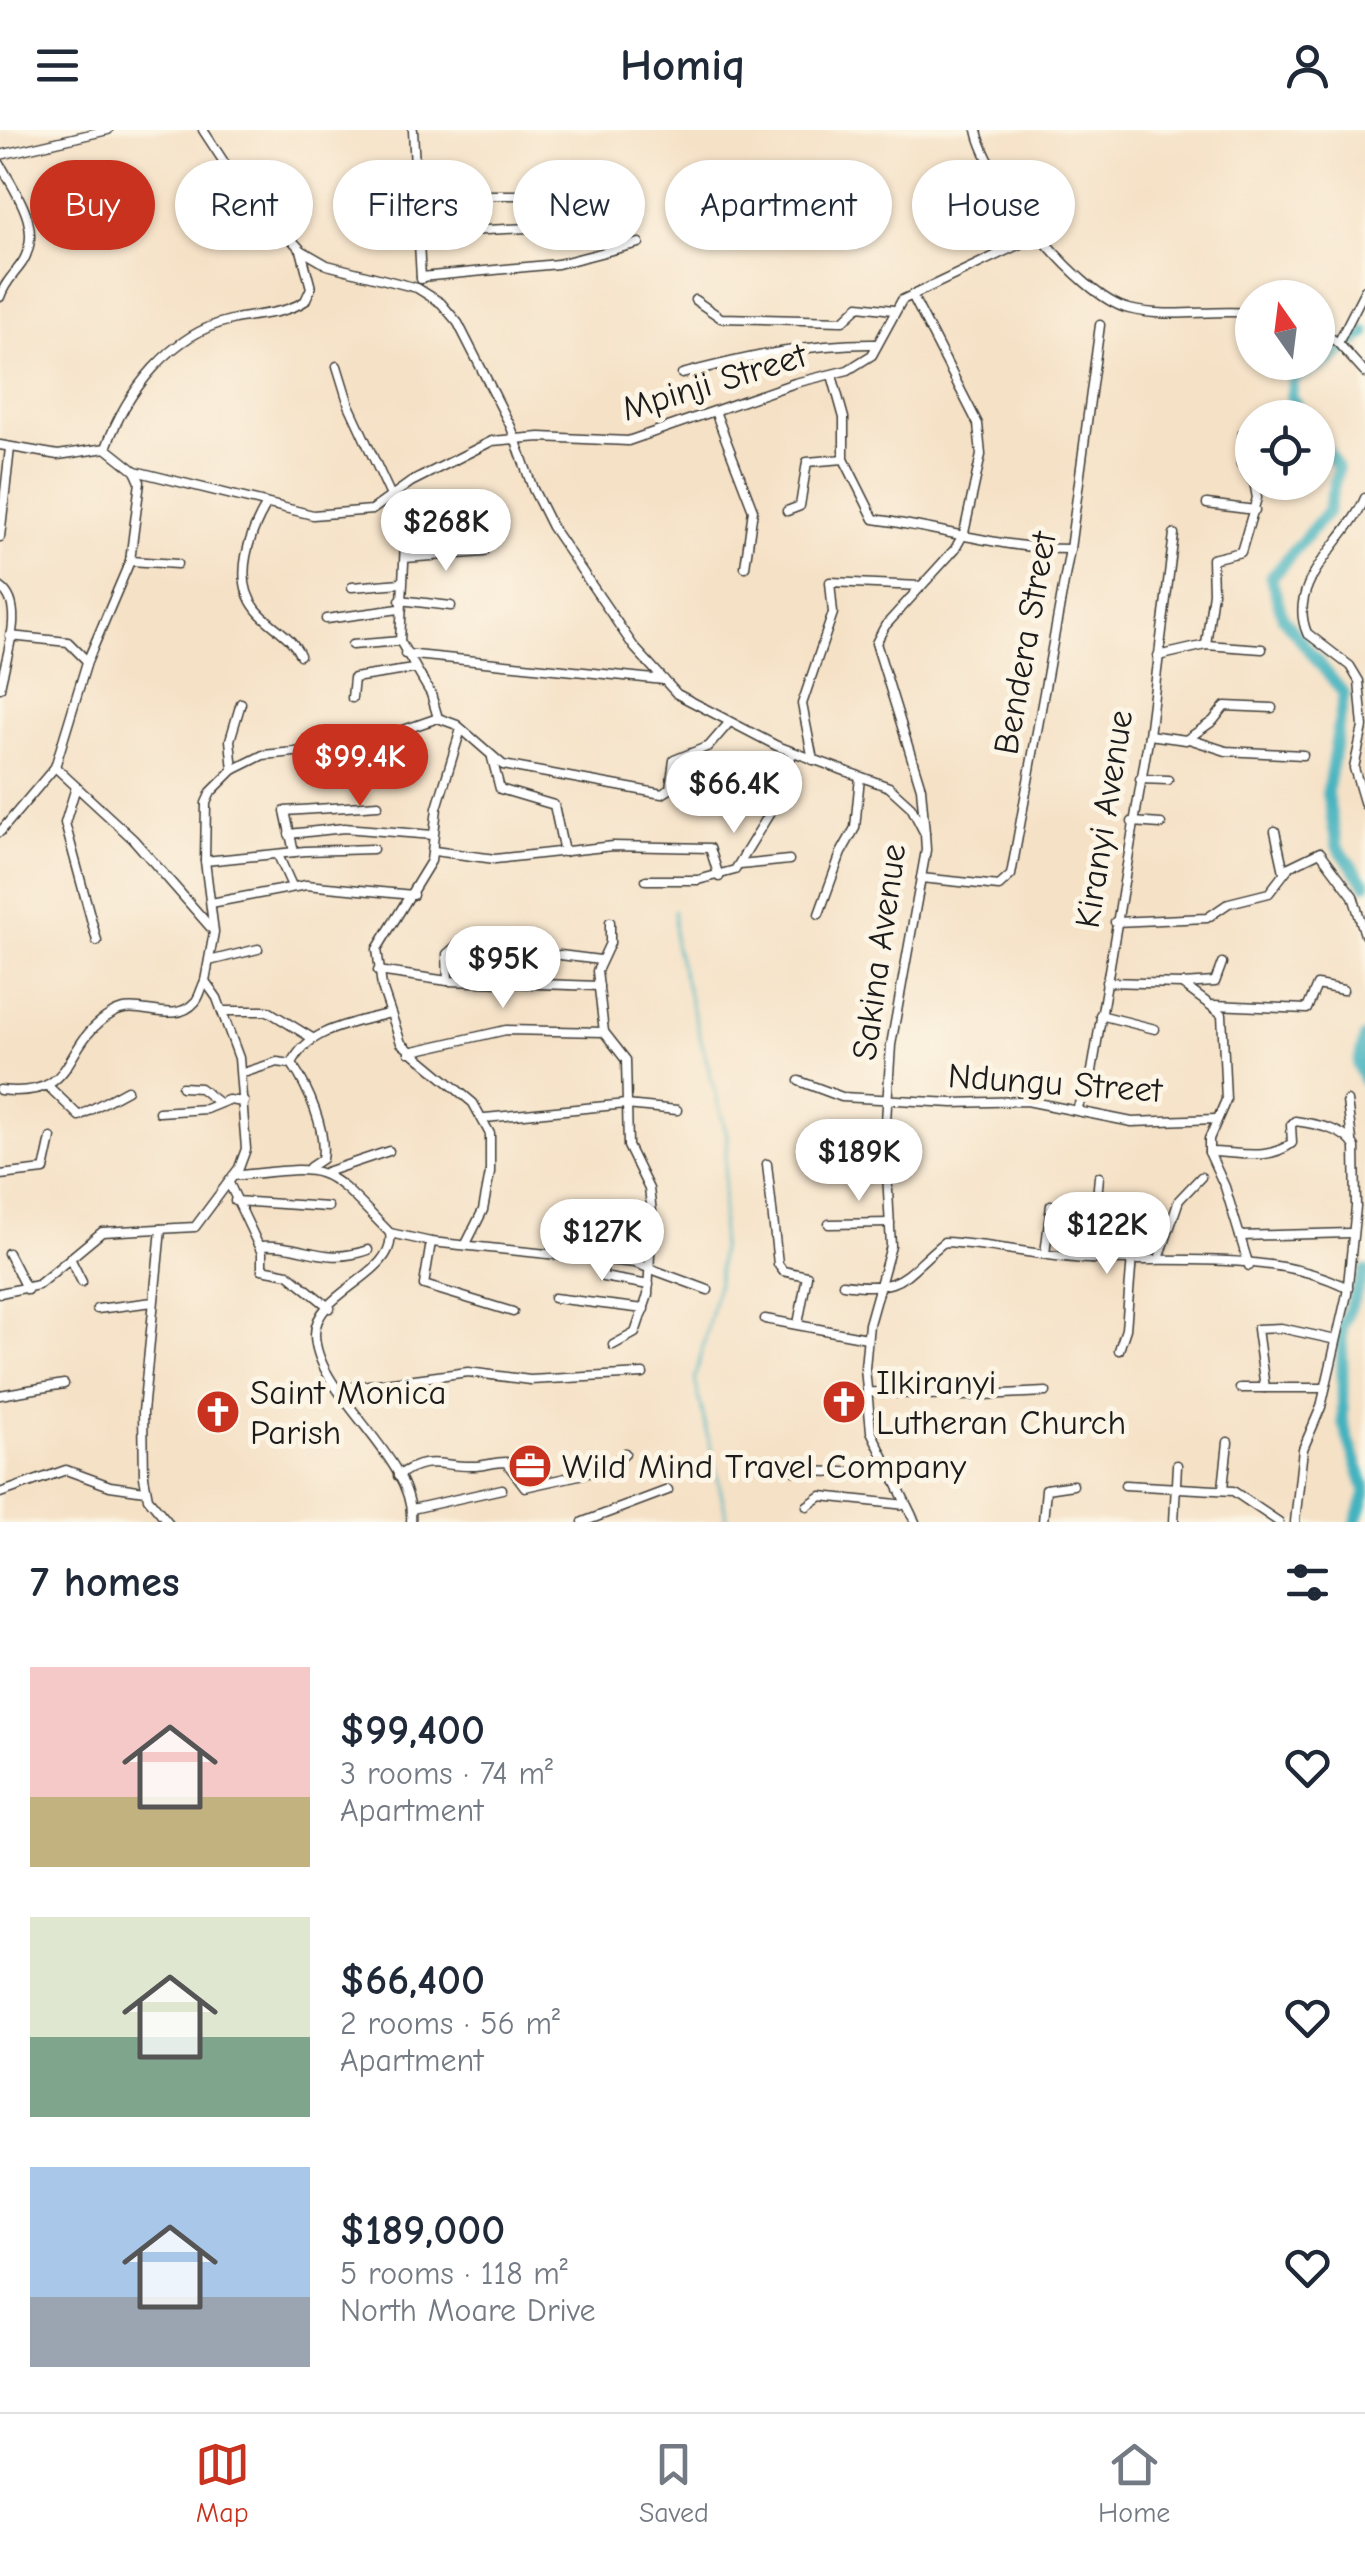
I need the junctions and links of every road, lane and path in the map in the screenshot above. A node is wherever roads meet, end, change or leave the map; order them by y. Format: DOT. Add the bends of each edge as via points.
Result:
graph roads {
  1 [pos="108,130"];
  2 [pos="203,130"];
  3 [pos="413,130"];
  4 [pos="977,130"];
  5 [pos="0,156"];
  6 [pos="223,160"];
  7 [pos="413,160"];
  8 [pos="990,160"];
  9 [pos="0,164"];
  10 [pos="301,250"];
  11 [pos="418,250"];
  12 [pos="612,250"];
  13 [pos="1014,250"];
  14 [pos="1056,250"];
  15 [pos="421,277"];
  16 [pos="417,288"];
  17 [pos="1365,290"];
  18 [pos="912,295"];
  19 [pos="0,297"];
  20 [pos="695,300"];
  21 [pos="893,310"];
  22 [pos="1235,314"];
  23 [pos="1100,325"];
  24 [pos="1335,341"];
  25 [pos="1338,343"];
  26 [pos="877,344"];
  27 [pos="337,366"];
  28 [pos="682,374"];
  29 [pos="1365,374"];
  30 [pos="832,375"];
  31 [pos="716,414"];
  32 [pos="516,438"];
  33 [pos="5,447"];
  34 [pos="106,448"];
  35 [pos="844,459"];
  36 [pos="135,470"];
  37 [pos="393,495"];
  38 [pos="1365,498"];
  39 [pos="1257,500"];
  40 [pos="267,504"];
  41 [pos="1207,504"];
  42 [pos="787,510"];
  43 [pos="1255,510"];
  44 [pos="964,533"];
  45 [pos="1174,534"];
  46 [pos="0,536"];
  47 [pos="1070,549"];
  48 [pos="484,552"];
  49 [pos="405,558"];
  50 [pos="130,561"];
  51 [pos="177,564"];
  52 [pos="745,567"];
  53 [pos="401,583"];
  54 [pos="921,586"];
  55 [pos="0,587"];
  56 [pos="352,587"];
  57 [pos="399,605"];
  58 [pos="451,606"];
  59 [pos="326,619"];
  60 [pos="10,636"];
  61 [pos="400,641"];
  62 [pos="352,645"];
  63 [pos="1206,646"];
  64 [pos="1262,649"];
  65 [pos="405,654"];
  66 [pos="300,655"];
  67 [pos="1158,656"];
  68 [pos="87,662"];
  69 [pos="412,669"];
  70 [pos="1354,671"];
  71 [pos="1365,675"];
  72 [pos="664,680"];
  73 [pos="0,688"];
  74 [pos="352,698"];
  75 [pos="241,703"];
  76 [pos="1272,708"];
  77 [pos="438,718"];
  78 [pos="728,724"];
  79 [pos="461,729"];
  80 [pos="1148,736"];
  81 [pos="1190,739"];
  82 [pos="793,752"];
  83 [pos="1303,755"];
  84 [pos="492,758"];
  85 [pos="814,760"];
  86 [pos="55,767"];
  87 [pos="233,770"];
  88 [pos="860,777"];
  89 [pos="1140,779"];
  90 [pos="1168,780"];
  91 [pos="76,786"];
  92 [pos="378,805"];
  93 [pos="1365,805"];
  94 [pos="1132,822"];
  95 [pos="1161,824"];
  96 [pos="0,832"];
  97 [pos="1275,832"];
  98 [pos="289,834"];
  99 [pos="433,834"];
  100 [pos="924,834"];
  101 [pos="372,849"];
  102 [pos="434,851"];
  103 [pos="294,852"];
  104 [pos="564,852"];
  105 [pos="278,854"];
  106 [pos="790,860"];
  107 [pos="205,862"];
  108 [pos="740,865"];
  109 [pos="1284,872"];
  110 [pos="719,876"];
  111 [pos="922,878"];
  112 [pos="646,880"];
  113 [pos="292,886"];
  114 [pos="413,894"];
  115 [pos="210,903"];
  116 [pos="819,914"];
  117 [pos="610,922"];
  118 [pos="1115,922"];
  119 [pos="214,932"];
  120 [pos="1365,935"];
  121 [pos="97,941"];
  122 [pos="258,948"];
  123 [pos="530,955"];
  124 [pos="560,955"];
  125 [pos="600,960"];
  126 [pos="209,961"];
  127 [pos="1222,963"];
  128 [pos="378,971"];
  129 [pos="204,981"];
  130 [pos="448,981"];
  131 [pos="1106,982"];
  132 [pos="1182,984"];
  133 [pos="599,986"];
  134 [pos="1343,990"];
  135 [pos="1214,1005"];
  136 [pos="222,1011"];
  137 [pos="390,1013"];
  138 [pos="1100,1016"];
  139 [pos="1155,1029"];
  140 [pos="604,1032"];
  141 [pos="312,1038"];
  142 [pos="410,1052"];
  143 [pos="292,1064"];
  144 [pos="242,1073"];
  145 [pos="800,1081"];
  146 [pos="49,1087"];
  147 [pos="182,1087"];
  148 [pos="0,1090"];
  149 [pos="128,1090"];
  150 [pos="890,1096"];
  151 [pos="1347,1101"];
  152 [pos="244,1102"];
  153 [pos="219,1104"];
  154 [pos="626,1105"];
  155 [pos="678,1110"];
  156 [pos="1077,1110"];
  157 [pos="159,1112"];
  158 [pos="485,1118"];
  159 [pos="1216,1118"];
  160 [pos="51,1138"];
  161 [pos="1352,1140"];
  162 [pos="389,1151"];
  163 [pos="1209,1152"];
  164 [pos="767,1164"];
  165 [pos="310,1167"];
  166 [pos="326,1172"];
  167 [pos="0,1175"];
  168 [pos="1201,1176"];
  169 [pos="1099,1177"];
  170 [pos="230,1179"];
  171 [pos="235,1201"];
  172 [pos="1052,1205"];
  173 [pos="328,1206"];
  174 [pos="890,1222"];
  175 [pos="829,1224"];
  176 [pos="583,1225"];
  177 [pos="162,1229"];
  178 [pos="390,1232"];
  179 [pos="1350,1233"];
  180 [pos="651,1234"];
  181 [pos="1240,1236"];
  182 [pos="573,1240"];
  183 [pos="430,1242"];
  184 [pos="466,1244"];
  185 [pos="259,1246"];
  186 [pos="368,1250"];
  187 [pos="650,1252"];
  188 [pos="8,1253"];
  189 [pos="1045,1254"];
  190 [pos="1132,1257"];
  191 [pos="70,1258"];
  192 [pos="1159,1258"];
  193 [pos="603,1260"];
  194 [pos="1091,1260"];
  195 [pos="1249,1266"];
  196 [pos="650,1267"];
  197 [pos="82,1282"];
  198 [pos="843,1284"];
  199 [pos="649,1285"];
  200 [pos="1348,1288"];
  201 [pos="27,1290"];
  202 [pos="708,1290"];
  203 [pos="881,1290"];
  204 [pos="0,1293"];
  205 [pos="554,1298"];
  206 [pos="153,1302"];
  207 [pos="330,1308"];
  208 [pos="644,1308"];
  209 [pos="97,1309"];
  210 [pos="513,1312"];
  211 [pos="765,1319"];
  212 [pos="798,1324"];
  213 [pos="867,1338"];
  214 [pos="1336,1340"];
  215 [pos="613,1345"];
  216 [pos="1119,1350"];
  217 [pos="643,1374"];
  218 [pos="64,1384"];
  219 [pos="1240,1388"];
  220 [pos="1265,1388"];
  221 [pos="1325,1388"];
  222 [pos="339,1389"];
  223 [pos="866,1392"];
  224 [pos="1046,1392"];
  225 [pos="0,1396"];
  226 [pos="1228,1442"];
  227 [pos="625,1453"];
  228 [pos="1178,1465"];
  229 [pos="794,1472"];
  230 [pos="889,1472"];
  231 [pos="398,1476"];
  232 [pos="1073,1485"];
  233 [pos="1124,1485"];
  234 [pos="1176,1488"];
  235 [pos="1223,1488"];
  236 [pos="502,1489"];
  237 [pos="668,1490"];
  238 [pos="145,1492"];
  239 [pos="0,1493"];
  240 [pos="906,1505"];
  241 [pos="807,1506"];
  242 [pos="412,1509"];
  243 [pos="611,1518"];
  244 [pos="168,1522"];
  245 [pos="411,1522"];
  246 [pos="583,1522"];
  247 [pos="915,1522"];
  248 [pos="1043,1522"];
  249 [pos="1174,1522"];
  250 [pos="1279,1522"];
  251 [pos="1295,1522"];
  1 -- 5 [label="street"];
  2 -- 6 [label="street, Sakina Avenue"];
  3 -- 7 [label="street"];
  4 -- 8 [label="street"];
  9 -- 19 [label="street" via="24,208 30,238"];
  10 -- 16 [label="street, Sakina Avenue" via="327,265"];
  10 -- 34 [label="street" via="312,288 305,301 228,320 187,339 146,376"];
  11 -- 15 [label="street"];
  12 -- 15 [label="street" via="558,264"];
  13 -- 18 [label="street, Mpinji Street"];
  14 -- 22 [label="street" via="1089,286 1124,308 1167,316"];
  15 -- 16 [label="street"];
  16 -- 32 [label="street, Sakina Avenue" via="458,323"];
  17 -- 25 [label="street"];
  18 -- 21 [label="street, Mpinji Street"];
  18 -- 44 [label="street" via="980,432"];
  20 -- 21 [label="street" via="722,318 843,321 859,306"];
  21 -- 26 [label="street, Mpinji Street"];
  23 -- 47 [label="street, Bendera Street"];
  24 -- 25 [label="street"];
  25 -- 29 [label="street"];
  26 -- 28 [label="street" via="827,344"];
  26 -- 30 [label="street, Mpinji Street" via="868,359"];
  27 -- 37 [label="street"];
  30 -- 31 [label="street, Mpinji Street" via="795,382"];
  30 -- 35 [label="street" via="844,418"];
  31 -- 32 [label="street, Mpinji Street" via="628,441"];
  31 -- 52 [label="street" via="753,510"];
  32 -- 37 [label="street, Mpinji Street" via="470,451"];
  32 -- 72 [label="street, Sakina Avenue" via="552,527"];
  33 -- 34 [label="street" via="58,455"];
  33 -- 46 [label="street"];
  34 -- 36 [label="street"];
  35 -- 42 [label="street" via="807,462 799,509"];
  35 -- 44 [label="street" via="874,519"];
  36 -- 40 [label="street, Mpinji Street"];
  36 -- 50 [label="street" via="141,495"];
  37 -- 40 [label="street, Mpinji Street" via="372,510 334,516"];
  37 -- 49 [label="street"];
  38 -- 70 [label="street" via="1308,581 1302,608 1307,633"];
  39 -- 43 [label="street"];
  40 -- 66 [label="street" via="248,540 246,579 256,609"];
  41 -- 43 [label="street"];
  43 -- 63 [label="street" via="1241,552 1212,558"];
  44 -- 47 [label="street" via="1012,548"];
  44 -- 54 [label="street"];
  45 -- 67 [label="street, Kiranyi Avenue"];
  47 -- 111 [label="street, Bendera Street" via="1008,880 999,886"];
  48 -- 49 [label="street"];
  49 -- 53 [label="street"];
  50 -- 51 [label="street"];
  50 -- 68 [label="street"];
  53 -- 56 [label="street"];
  53 -- 57 [label="street"];
  54 -- 85 [label="street" via="830,582 834,613 802,704"];
  54 -- 100 [label="street" via="879,634 876,653 921,788"];
  55 -- 60 [label="street" via="16,608"];
  57 -- 58 [label="street"];
  57 -- 59 [label="street"];
  57 -- 61 [label="street"];
  60 -- 68 [label="street" via="68,642"];
  60 -- 73 [label="street"];
  61 -- 62 [label="street"];
  61 -- 65 [label="street"];
  63 -- 64 [label="street"];
  63 -- 67 [label="street"];
  65 -- 69 [label="street"];
  65 -- 72 [label="street"];
  67 -- 80 [label="street, Kiranyi Avenue"];
  68 -- 86 [label="street"];
  69 -- 74 [label="street" via="354,678"];
  69 -- 77 [label="street" via="431,694"];
  70 -- 71 [label="street"];
  70 -- 93 [label="street" via="1363,710 1354,768"];
  72 -- 78 [label="street, Sakina Avenue"];
  75 -- 87 [label="street" via="230,740"];
  76 -- 81 [label="street" via="1225,706"];
  77 -- 79 [label="street"];
  77 -- 87 [label="street" via="386,736 348,737 263,756"];
  78 -- 82 [label="street, Sakina Avenue"];
  78 -- 84 [label="street" via="710,746 674,760 670,789 662,794 512,768"];
  79 -- 84 [label="street"];
  79 -- 99 [label="street"];
  80 -- 81 [label="street"];
  80 -- 89 [label="street, Kiranyi Avenue"];
  81 -- 83 [label="street" via="1226,751"];
  82 -- 85 [label="street, Sakina Avenue"];
  82 -- 108 [label="street"];
  84 -- 104 [label="street" via="500,790 554,805"];
  85 -- 88 [label="street, Sakina Avenue"];
  86 -- 91 [label="street"];
  86 -- 96 [label="street"];
  87 -- 107 [label="street" via="206,803"];
  88 -- 100 [label="street, Sakina Avenue" via="902,797"];
  88 -- 116 [label="street" via="855,828"];
  89 -- 90 [label="street"];
  89 -- 94 [label="street, Kiranyi Avenue"];
  91 -- 119 [label="street" via="133,839"];
  91 -- 121 [label="street" via="65,822"];
  92 -- 98 [label="street" via="285,811"];
  94 -- 95 [label="street"];
  94 -- 118 [label="street, Kiranyi Avenue"];
  97 -- 109 [label="street"];
  98 -- 99 [label="street" via="356,828"];
  98 -- 103 [label="street"];
  99 -- 102 [label="street"];
  100 -- 111 [label="street, Sakina Avenue"];
  101 -- 103 [label="street"];
  102 -- 104 [label="street" via="495,859"];
  102 -- 114 [label="street"];
  103 -- 105 [label="street"];
  104 -- 110 [label="street" via="710,848"];
  105 -- 107 [label="street"];
  105 -- 113 [label="street"];
  106 -- 108 [label="street"];
  107 -- 115 [label="street"];
  108 -- 110 [label="street"];
  109 -- 118 [label="street" via="1269,893 1207,918"];
  109 -- 120 [label="street" via="1310,855 1325,855 1353,896"];
  110 -- 112 [label="street"];
  111 -- 150 [label="street, Sakina Avenue" via="891,1045"];
  113 -- 114 [label="street"];
  113 -- 115 [label="street"];
  114 -- 128 [label="street" via="380,939"];
  115 -- 119 [label="street"];
  117 -- 125 [label="street" via="610,943"];
  118 -- 131 [label="street, Kiranyi Avenue"];
  119 -- 126 [label="street"];
  122 -- 126 [label="street"];
  123 -- 130 [label="street" via="456,946 447,954"];
  124 -- 125 [label="street"];
  125 -- 133 [label="street"];
  126 -- 129 [label="street"];
  127 -- 132 [label="street" via="1215,982"];
  128 -- 130 [label="street"];
  128 -- 137 [label="street"];
  129 -- 136 [label="street"];
  129 -- 146 [label="street" via="185,1010 126,1008 108,1015"];
  130 -- 133 [label="street"];
  131 -- 132 [label="street"];
  131 -- 138 [label="street, Kiranyi Avenue"];
  132 -- 135 [label="street"];
  133 -- 140 [label="street"];
  134 -- 135 [label="street" via="1317,985 1307,1008"];
  135 -- 159 [label="street" via="1226,1029 1226,1100"];
  136 -- 141 [label="street" via="268,1011"];
  136 -- 144 [label="street"];
  137 -- 141 [label="street"];
  137 -- 142 [label="street"];
  138 -- 139 [label="street"];
  138 -- 156 [label="street, Kiranyi Avenue" via="1092,1071"];
  140 -- 142 [label="street" via="496,1031"];
  140 -- 154 [label="street" via="626,1057"];
  141 -- 143 [label="street"];
  142 -- 158 [label="street"];
  143 -- 144 [label="street"];
  143 -- 165 [label="street" via="310,1096 323,1144 322,1158"];
  144 -- 152 [label="street"];
  145 -- 150 [label="street, Ndungu Street" via="842,1096"];
  146 -- 148 [label="street"];
  146 -- 149 [label="street" via="80,1116"];
  147 -- 153 [label="street" via="200,1088"];
  150 -- 156 [label="street, Ndungu Street"];
  150 -- 174 [label="street, Sakina Avenue"];
  151 -- 161 [label="street"];
  152 -- 153 [label="street"];
  152 -- 170 [label="street" via="244,1160"];
  153 -- 157 [label="street"];
  154 -- 155 [label="street"];
  154 -- 158 [label="street"];
  154 -- 180 [label="street" via="630,1155 649,1189"];
  156 -- 159 [label="street, Ndungu Street" via="1132,1122"];
  158 -- 184 [label="street" via="490,1173"];
  159 -- 163 [label="street"];
  160 -- 167 [label="street" via="41,1172"];
  161 -- 163 [label="street" via="1300,1121 1292,1122 1290,1146 1266,1155"];
  161 -- 179 [label="street" via="1356,1202"];
  162 -- 166 [label="street"];
  163 -- 181 [label="street"];
  164 -- 212 [label="street" via="778,1264 807,1278"];
  165 -- 166 [label="street"];
  165 -- 170 [label="street"];
  166 -- 178 [label="street"];
  168 -- 192 [label="street" via="1180,1200"];
  169 -- 194 [label="street"];
  170 -- 171 [label="street"];
  170 -- 177 [label="street" via="196,1228"];
  171 -- 173 [label="street"];
  171 -- 185 [label="street"];
  172 -- 189 [label="street"];
  174 -- 175 [label="street"];
  174 -- 203 [label="street, Sakina Avenue"];
  176 -- 180 [label="street"];
  177 -- 191 [label="street" via="102,1232"];
  177 -- 206 [label="street"];
  178 -- 183 [label="street"];
  178 -- 207 [label="street" via="382,1256"];
  179 -- 181 [label="street"];
  179 -- 200 [label="street"];
  180 -- 187 [label="street"];
  181 -- 195 [label="street"];
  182 -- 187 [label="street"];
  183 -- 184 [label="street"];
  183 -- 210 [label="street" via="423,1280 428,1288"];
  184 -- 193 [label="street"];
  185 -- 186 [label="street" via="339,1259"];
  185 -- 207 [label="street" via="262,1269 288,1274"];
  187 -- 196 [label="street"];
  188 -- 201 [label="street"];
  189 -- 194 [label="street"];
  189 -- 203 [label="street" via="944,1242"];
  190 -- 192 [label="street"];
  190 -- 194 [label="street"];
  190 -- 216 [label="street"];
  191 -- 197 [label="street"];
  191 -- 201 [label="street"];
  192 -- 195 [label="street"];
  193 -- 196 [label="street"];
  193 -- 199 [label="street" via="603,1277"];
  195 -- 200 [label="street" via="1296,1268"];
  196 -- 199 [label="street"];
  196 -- 202 [label="street"];
  198 -- 203 [label="street"];
  199 -- 208 [label="street"];
  200 -- 214 [label="street"];
  201 -- 204 [label="street"];
  203 -- 213 [label="street, Sakina Avenue"];
  205 -- 208 [label="street"];
  206 -- 209 [label="street"];
  206 -- 238 [label="street" via="143,1412"];
  207 -- 222 [label="street" via="315,1335 326,1374"];
  208 -- 215 [label="street" via="635,1333"];
  211 -- 212 [label="street"];
  212 -- 213 [label="street"];
  213 -- 223 [label="street, Sakina Avenue"];
  214 -- 220 [label="street" via="1257,1329"];
  214 -- 221 [label="street"];
  217 -- 222 [label="street" via="536,1380 468,1372"];
  218 -- 225 [label="street"];
  219 -- 220 [label="street"];
  220 -- 221 [label="street"];
  221 -- 251 [label="street" via="1303,1448"];
  222 -- 231 [label="street"];
  223 -- 224 [label="street"];
  223 -- 230 [label="street, Sakina Avenue" via="872,1431"];
  226 -- 235 [label="street"];
  227 -- 231 [label="street" via="606,1469 524,1487 506,1462 472,1466 447,1459 418,1463"];
  228 -- 234 [label="street"];
  229 -- 230 [label="street"];
  230 -- 240 [label="street, Sakina Avenue"];
  231 -- 242 [label="street"];
  232 -- 248 [label="street" via="1049,1486"];
  233 -- 234 [label="street"];
  234 -- 235 [label="street"];
  234 -- 249 [label="street"];
  235 -- 250 [label="street"];
  236 -- 242 [label="street"];
  237 -- 243 [label="street"];
  238 -- 239 [label="street" via="66,1470"];
  238 -- 244 [label="street"];
  240 -- 241 [label="street" via="822,1496"];
  240 -- 247 [label="street, Sakina Avenue"];
  242 -- 245 [label="street"];
  243 -- 246 [label="street"];
}
